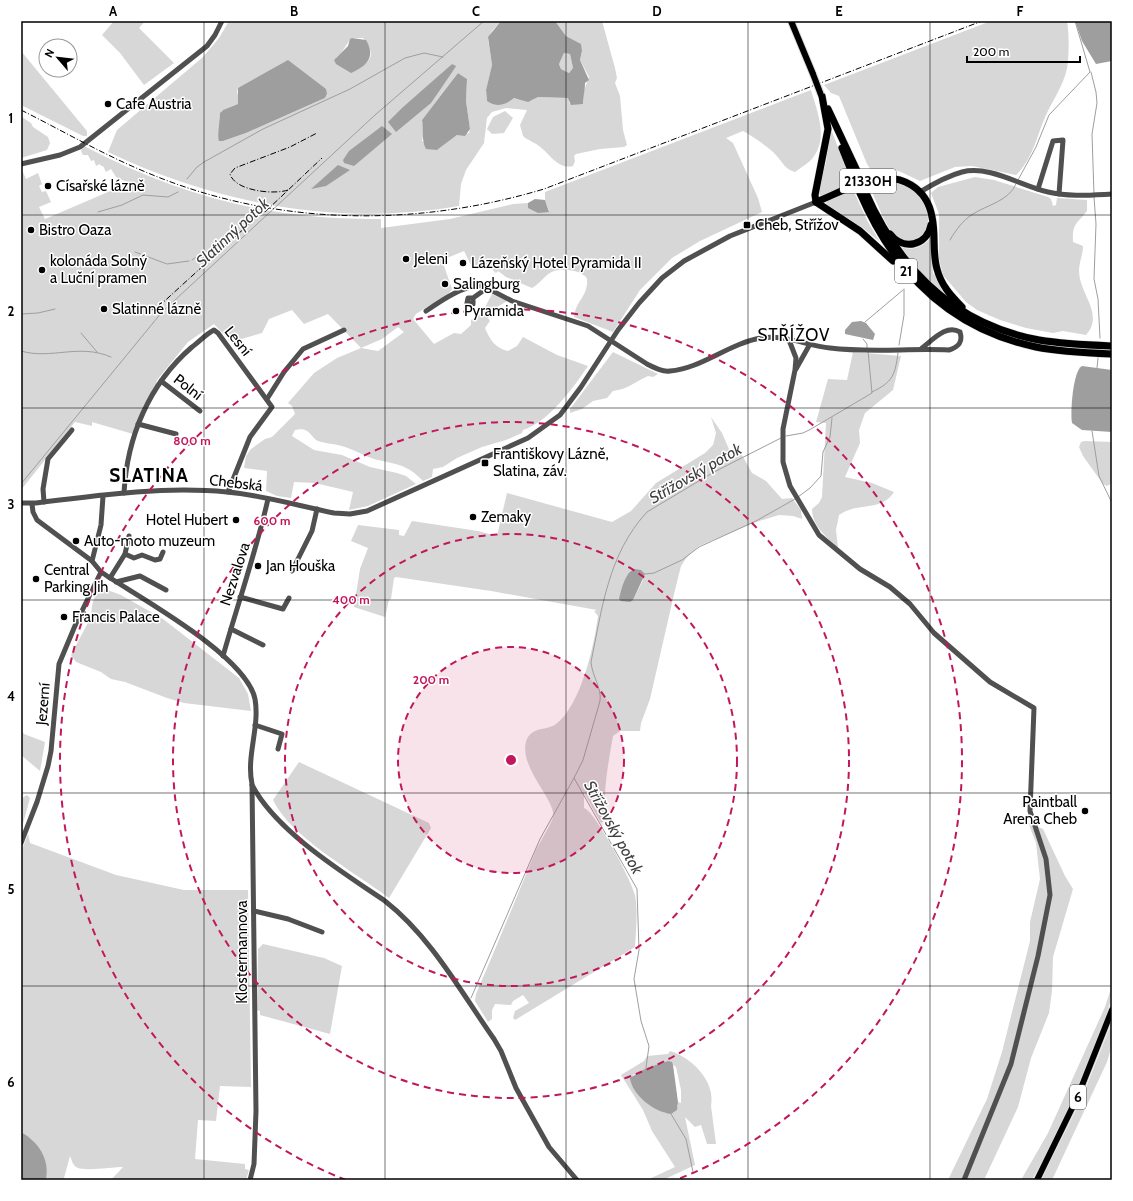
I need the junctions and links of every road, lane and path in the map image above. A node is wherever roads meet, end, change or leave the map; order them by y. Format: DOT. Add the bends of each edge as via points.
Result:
graph roads {
  1 [pos="222,21"];
  2 [pos="791,21"];
  3 [pos="822,96"];
  4 [pos="21,164"];
  5 [pos="1038,189"];
  6 [pos="864,192"];
  7 [pos="920,192"];
  8 [pos="1059,194"];
  9 [pos="1112,194"];
  10 [pos="816,202"];
  11 [pos="930,208"];
  12 [pos="911,277"];
  13 [pos="487,288"];
  14 [pos="473,298"];
  15 [pos="426,311"];
  16 [pos="972,316"];
  17 [pos="344,330"];
  18 [pos="789,340"];
  19 [pos="611,341"];
  20 [pos="810,344"];
  21 [pos="1112,346"];
  22 [pos="922,348"];
  23 [pos="1080,352"];
  24 [pos="1112,354"];
  25 [pos="1112,358"];
  26 [pos="795,370"];
  27 [pos="161,381"];
  28 [pos="267,399"];
  29 [pos="200,411"];
  30 [pos="138,424"];
  31 [pos="72,430"];
  32 [pos="176,434"];
  33 [pos="228,492"];
  34 [pos="124,494"];
  35 [pos="103,496"];
  36 [pos="268,499"];
  37 [pos="44,502"];
  38 [pos="21,503"];
  39 [pos="32,504"];
  40 [pos="317,509"];
  41 [pos="129,536"];
  42 [pos="163,552"];
  43 [pos="126,554"];
  44 [pos="92,561"];
  45 [pos="292,571"];
  46 [pos="100,572"];
  47 [pos="110,578"];
  48 [pos="116,582"];
  49 [pos="166,590"];
  50 [pos="240,597"];
  51 [pos="289,598"];
  52 [pos="231,629"];
  53 [pos="263,645"];
  54 [pos="223,656"];
  55 [pos="255,725"];
  56 [pos="278,749"];
  57 [pos="252,784"];
  58 [pos="21,843"];
  59 [pos="254,911"];
  60 [pos="322,932"];
  61 [pos="1112,1010"];
  62 [pos="250,1180"];
  63 [pos="577,1180"];
  64 [pos="964,1180"];
  65 [pos="1037,1180"];
  1 -- 4 [label="street" via="216,35 207,46 80,147 60,155"];
  2 -- 3 [label="main road, 21, bridge"];
  3 -- 6 [label="highway, 21, bridge"];
  3 -- 10 [label="highway, 21" via="828,130 815,195"];
  5 -- 7 [label="street" via="983,171 962,172"];
  5 -- 8 [label="street"];
  5 -- 8 [label="street" via="1053,141 1063,140"];
  6 -- 11 [label="highway, 21" via="889,231 901,243 915,244 926,238 931,222"];
  6 -- 12 [label="highway, 21" via="882,238"];
  6 -- 16 [label="highway, 21" via="892,243 916,274 948,302"];
  7 -- 10 [label="highway, 21330H" via="900,179 880,178"];
  7 -- 11 [label="highway"];
  8 -- 9 [label="street"];
  10 -- 12 [label="highway" via="860,231"];
  10 -- 19 [label="street, 21330H" via="730,236 684,261 662,278 639,303"];
  11 -- 16 [label="highway, 21" via="934,254 939,276 948,292"];
  12 -- 23 [label="highway, 21" via="945,307 986,331 1038,347"];
  13 -- 14 [label="street"];
  13 -- 15 [label="street" via="480,286 456,293"];
  13 -- 19 [label="street" via="518,303 588,326"];
  16 -- 21 [label="highway, 21" via="1005,331 1040,340"];
  17 -- 28 [label="street" via="303,349"];
  18 -- 19 [label="street" via="775,337 754,339 693,365 670,371 656,369"];
  18 -- 20 [label="street"];
  18 -- 26 [label="street" via="794,350"];
  19 -- 40 [label="street, Chebská" via="560,415 528,438 367,511 350,514"];
  20 -- 22 [label="street" via="831,348 875,350"];
  20 -- 26 [label="street"];
  22 -- 22 [label="street" via="949,350 956,348 962,338 960,332 954,329 947,330"];
  23 -- 24 [label="highway"];
  23 -- 25 [label="highway, 21"];
  26 -- 64 [label="street" via="783,429 783,462 790,486 814,528 860,569 890,587 905,600 934,633 990,682 1034,708 1030,810 1046,859 1050,895 1011,1064"];
  27 -- 28 [label="street, Lesní" via="183,355 214,330"];
  27 -- 29 [label="street, Polní"];
  27 -- 30 [label="street, Lesní"];
  28 -- 33 [label="street" via="272,407 250,437"];
  30 -- 32 [label="street"];
  30 -- 34 [label="street, Lesní" via="130,451"];
  31 -- 37 [label="street" via="48,459 42,489"];
  33 -- 34 [label="street, Chebská" via="191,490"];
  33 -- 36 [label="street, Chebská"];
  34 -- 35 [label="street, Chebská"];
  35 -- 37 [label="street, Chebská"];
  35 -- 44 [label="street" via="101,525"];
  36 -- 40 [label="street, Chebská"];
  36 -- 50 [label="street, Nezvalova" via="256,552"];
  37 -- 39 [label="street, Chebská"];
  38 -- 39 [label="street, Chebská"];
  39 -- 44 [label="street, Klostermannova" via="34,516"];
  40 -- 45 [label="street" via="312,531"];
  41 -- 43 [label="street"];
  42 -- 43 [label="street" via="160,559 155,560 142,555 134,558"];
  43 -- 47 [label="street"];
  44 -- 46 [label="street, Klostermannova"];
  46 -- 47 [label="street, Klostermannova"];
  46 -- 58 [label="street, Jezerní" via="59,664 48,766"];
  47 -- 48 [label="street, Klostermannova"];
  48 -- 49 [label="street" via="140,576"];
  48 -- 54 [label="street, Klostermannova" via="182,625"];
  50 -- 51 [label="street" via="283,609"];
  50 -- 52 [label="street, Nezvalova"];
  52 -- 53 [label="street"];
  52 -- 54 [label="street, Nezvalova"];
  54 -- 55 [label="street, Klostermannova" via="251,687 256,709"];
  55 -- 56 [label="street" via="282,734"];
  55 -- 57 [label="street, Klostermannova" via="250,765"];
  57 -- 59 [label="street, Klostermannova"];
  57 -- 63 [label="street" via="265,803 294,834 386,901 416,930 494,1039 516,1088 549,1147"];
  59 -- 60 [label="street" via="288,919"];
  59 -- 62 [label="street, Klostermannova" via="256,1111 254,1164"];
  61 -- 65 [label="main road, 6" via="1077,1098"];
}
